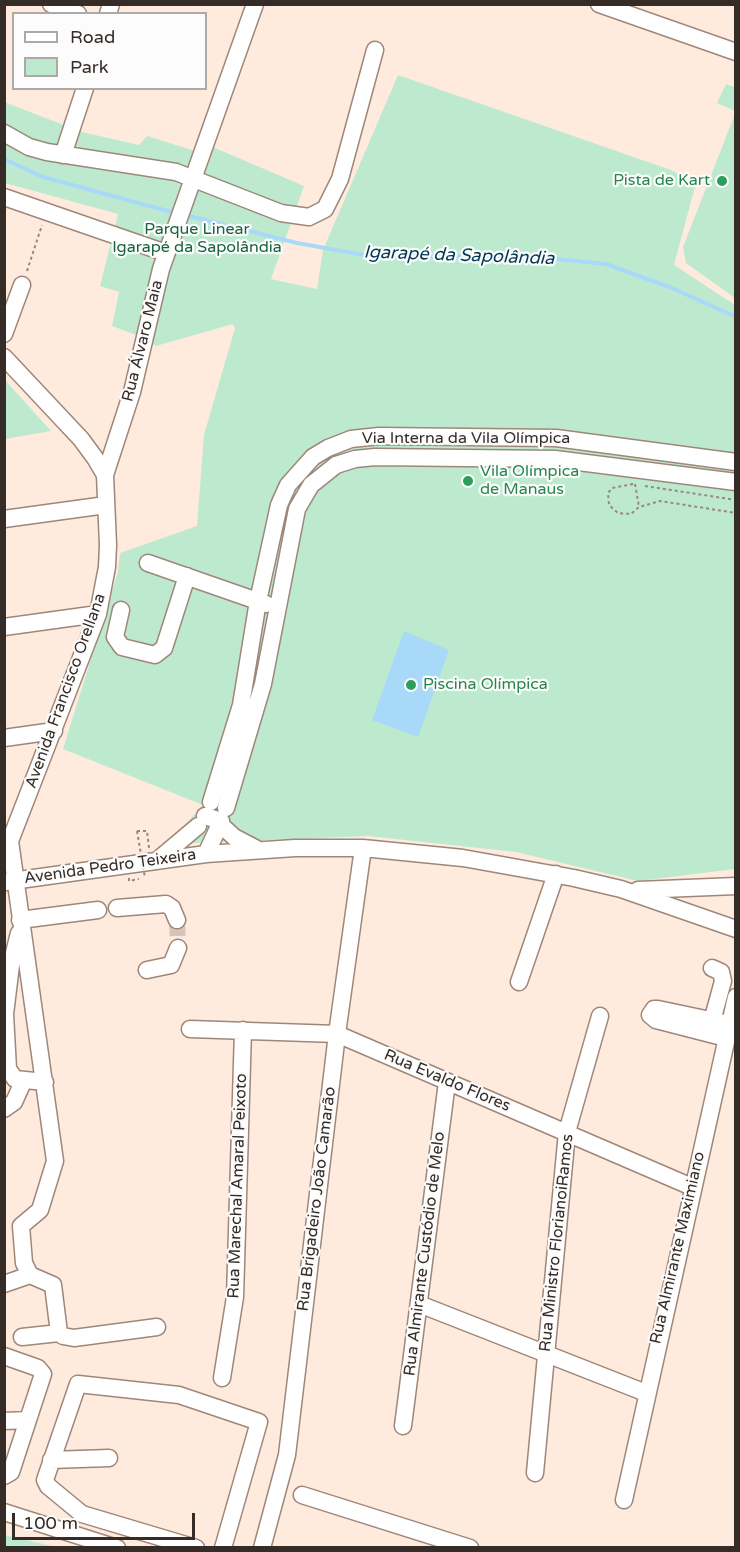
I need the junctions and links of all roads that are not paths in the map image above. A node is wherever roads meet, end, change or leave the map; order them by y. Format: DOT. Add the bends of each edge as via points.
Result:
graph roads {
  1 [pos="51,4"];
  2 [pos="255,4"];
  3 [pos="599,4"];
  4 [pos="73,12"];
  5 [pos="375,50"];
  6 [pos="735,52"];
  7 [pos="84,90"];
  8 [pos="4,133"];
  9 [pos="63,155"];
  10 [pos="189,186"];
  11 [pos="4,197"];
  12 [pos="166,253"];
  13 [pos="22,285"];
  14 [pos="4,334"];
  15 [pos="4,357"];
  16 [pos="420,437"];
  17 [pos="486,437"];
  18 [pos="639,447"];
  19 [pos="419,456"];
  20 [pos="486,458"];
  21 [pos="735,462"];
  22 [pos="105,475"];
  23 [pos="636,476"];
  24 [pos="735,482"];
  25 [pos="106,505"];
  26 [pos="4,519"];
  27 [pos="148,563"];
  28 [pos="187,576"];
  29 [pos="258,601"];
  30 [pos="279,608"];
  31 [pos="121,610"];
  32 [pos="98,614"];
  33 [pos="4,627"];
  34 [pos="249,706"];
  35 [pos="54,731"];
  36 [pos="4,738"];
  37 [pos="213,816"];
  38 [pos="7,841"];
  39 [pos="363,848"];
  40 [pos="258,849"];
  41 [pos="206,854"];
  42 [pos="155,859"];
  43 [pos="556,874"];
  44 [pos="8,878"];
  45 [pos="735,886"];
  46 [pos="621,889"];
  47 [pos="117,908"];
  48 [pos="98,910"];
  49 [pos="177,920"];
  50 [pos="21,923"];
  51 [pos="735,929"];
  52 [pos="178,948"];
  53 [pos="712,968"];
  54 [pos="147,970"];
  55 [pos="519,982"];
  56 [pos="735,997"];
  57 [pos="600,1016"];
  58 [pos="712,1021"];
  59 [pos="190,1029"];
  60 [pos="243,1030"];
  61 [pos="728,1031"];
  62 [pos="337,1034"];
  63 [pos="23,1082"];
  64 [pos="45,1082"];
  65 [pos="447,1082"];
  66 [pos="4,1109"];
  67 [pos="567,1132"];
  68 [pos="692,1187"];
  69 [pos="30,1275"];
  70 [pos="4,1284"];
  71 [pos="419,1304"];
  72 [pos="157,1327"];
  73 [pos="59,1333"];
  74 [pos="22,1337"];
  75 [pos="545,1353"];
  76 [pos="4,1356"];
  77 [pos="222,1378"];
  78 [pos="646,1393"];
  79 [pos="28,1420"];
  80 [pos="4,1421"];
  81 [pos="404,1426"];
  82 [pos="109,1458"];
  83 [pos="51,1460"];
  84 [pos="535,1473"];
  85 [pos="4,1476"];
  86 [pos="302,1495"];
  87 [pos="624,1500"];
  88 [pos="4,1501"];
  89 [pos="70,1506"];
  90 [pos="4,1512"];
  91 [pos="55,1525"];
  92 [pos="117,1548"];
  93 [pos="196,1548"];
  94 [pos="224,1548"];
  95 [pos="262,1548"];
  96 [pos="470,1548"];
  1 -- 4 [label="street"];
  2 -- 10 [label="street, Rua Álvaro Maia"];
  3 -- 6 [label="street"];
  5 -- 10 [label="street" via="340,179 330,202 317,215 291,216"];
  7 -- 9 [label="street"];
  8 -- 9 [label="street" via="29,147"];
  9 -- 10 [label="street" via="161,169"];
  10 -- 12 [label="street, Rua Álvaro Maia"];
  11 -- 12 [label="street"];
  12 -- 22 [label="street, Rua Álvaro Maia" via="132,392"];
  13 -- 14 [label="street"];
  15 -- 22 [label="street" via="81,439"];
  16 -- 17 [label="street, Via Interna da Vila Olímpica"];
  16 -- 19 [label="street"];
  16 -- 29 [label="street, Via Interna da Vila Olímpica" via="351,439 328,448 298,471 279,505"];
  17 -- 18 [label="street, Via Interna da Vila Olímpica" via="556,438"];
  17 -- 20 [label="street"];
  18 -- 21 [label="street, Via Interna da Vila Olímpica"];
  18 -- 23 [label="street"];
  19 -- 20 [label="street, Via Interna da Vila Olímpica"];
  19 -- 30 [label="street, Via Interna da Vila Olímpica" via="355,459 336,465 311,485 302,496 293,522"];
  20 -- 23 [label="street, Via Interna da Vila Olímpica" via="555,459"];
  22 -- 25 [label="street, Avenida Francisco Orellana"];
  23 -- 24 [label="street, Via Interna da Vila Olímpica"];
  25 -- 26 [label="street"];
  25 -- 32 [label="street, Avenida Francisco Orellana" via="107,567"];
  27 -- 28 [label="street"];
  28 -- 29 [label="street"];
  28 -- 31 [label="street" via="164,648 155,654 122,647 115,638"];
  29 -- 30 [label="street"];
  29 -- 34 [label="street, Via Interna da Vila Olímpica"];
  30 -- 34 [label="street, Via Interna da Vila Olímpica"];
  32 -- 33 [label="street"];
  32 -- 35 [label="street, Avenida Francisco Orellana"];
  34 -- 37 [label="street, Via Interna da Vila Olímpica"];
  35 -- 36 [label="street"];
  35 -- 38 [label="street, Avenida Francisco Orellana"];
  37 -- 40 [label="street" via="234,837"];
  37 -- 41 [label="street, Avenida Pedro Teixeira" via="199,839"];
  37 -- 42 [label="street"];
  38 -- 44 [label="street, Avenida Francisco Orellana"];
  39 -- 40 [label="street, Avenida Pedro Teixeira"];
  39 -- 43 [label="street, Avenida Pedro Teixeira" via="463,858"];
  39 -- 62 [label="street, Rua Brigadeiro João Camarão"];
  40 -- 41 [label="street, Avenida Pedro Teixeira"];
  41 -- 42 [label="street, Avenida Pedro Teixeira"];
  42 -- 44 [label="street, Avenida Pedro Teixeira"];
  43 -- 46 [label="street, Avenida Pedro Teixeira"];
  43 -- 55 [label="street"];
  44 -- 50 [label="street, Avenida Francisco Orellana"];
  45 -- 46 [label="street"];
  46 -- 51 [label="street, Avenida Pedro Teixeira"];
  47 -- 49 [label="street" via="166,904"];
  48 -- 50 [label="street"];
  50 -- 63 [label="street" via="7,988 5,1040 11,1076"];
  50 -- 64 [label="street, Avenida Francisco Orellana"];
  52 -- 54 [label="street" via="171,965"];
  53 -- 58 [label="street" via="721,972 723,981"];
  56 -- 61 [label="street, Rua Almirante Maximiano"];
  57 -- 67 [label="street, Rua Ministro FlorianoiRamos"];
  58 -- 61 [label="street"];
  58 -- 61 [label="street" via="658,1009 650,1015 656,1020"];
  59 -- 60 [label="street, Rua Evaldo Flores"];
  60 -- 62 [label="street, Rua Evaldo Flores"];
  60 -- 77 [label="street, Rua Marechal Amaral Peixoto" via="236,1286"];
  61 -- 68 [label="street, Rua Almirante Maximiano"];
  62 -- 65 [label="street, Rua Evaldo Flores"];
  62 -- 95 [label="street, Rua Brigadeiro João Camarão" via="287,1455"];
  63 -- 64 [label="street"];
  63 -- 66 [label="street" via="14,1102"];
  64 -- 69 [label="street, Avenida Francisco Orellana" via="55,1161 40,1210 21,1226 24,1263"];
  65 -- 67 [label="street, Rua Evaldo Flores"];
  65 -- 71 [label="street, Rua Almirante Custódio de Melo"];
  67 -- 68 [label="street, Rua Evaldo Flores"];
  67 -- 75 [label="street, Rua Ministro FlorianoiRamos"];
  68 -- 78 [label="street, Rua Almirante Maximiano"];
  69 -- 70 [label="street"];
  69 -- 73 [label="street" via="53,1285"];
  71 -- 75 [label="street"];
  71 -- 81 [label="street, Rua Almirante Custódio de Melo"];
  72 -- 73 [label="street" via="74,1338"];
  73 -- 74 [label="street"];
  75 -- 78 [label="street"];
  75 -- 84 [label="street, Rua Ministro FlorianoiRamos"];
  76 -- 79 [label="street" via="42,1370"];
  78 -- 87 [label="street, Rua Almirante Maximiano"];
  79 -- 80 [label="street"];
  79 -- 85 [label="street" via="11,1472"];
  82 -- 83 [label="street"];
  83 -- 89 [label="street" via="45,1483"];
  83 -- 94 [label="street" via="74,1388 81,1383 179,1395 257,1420 260,1425"];
  86 -- 96 [label="street"];
  88 -- 91 [label="street" via="34,1511"];
  89 -- 91 [label="street"];
  89 -- 93 [label="street" via="82,1514"];
  90 -- 91 [label="street"];
  91 -- 92 [label="street"];
}
